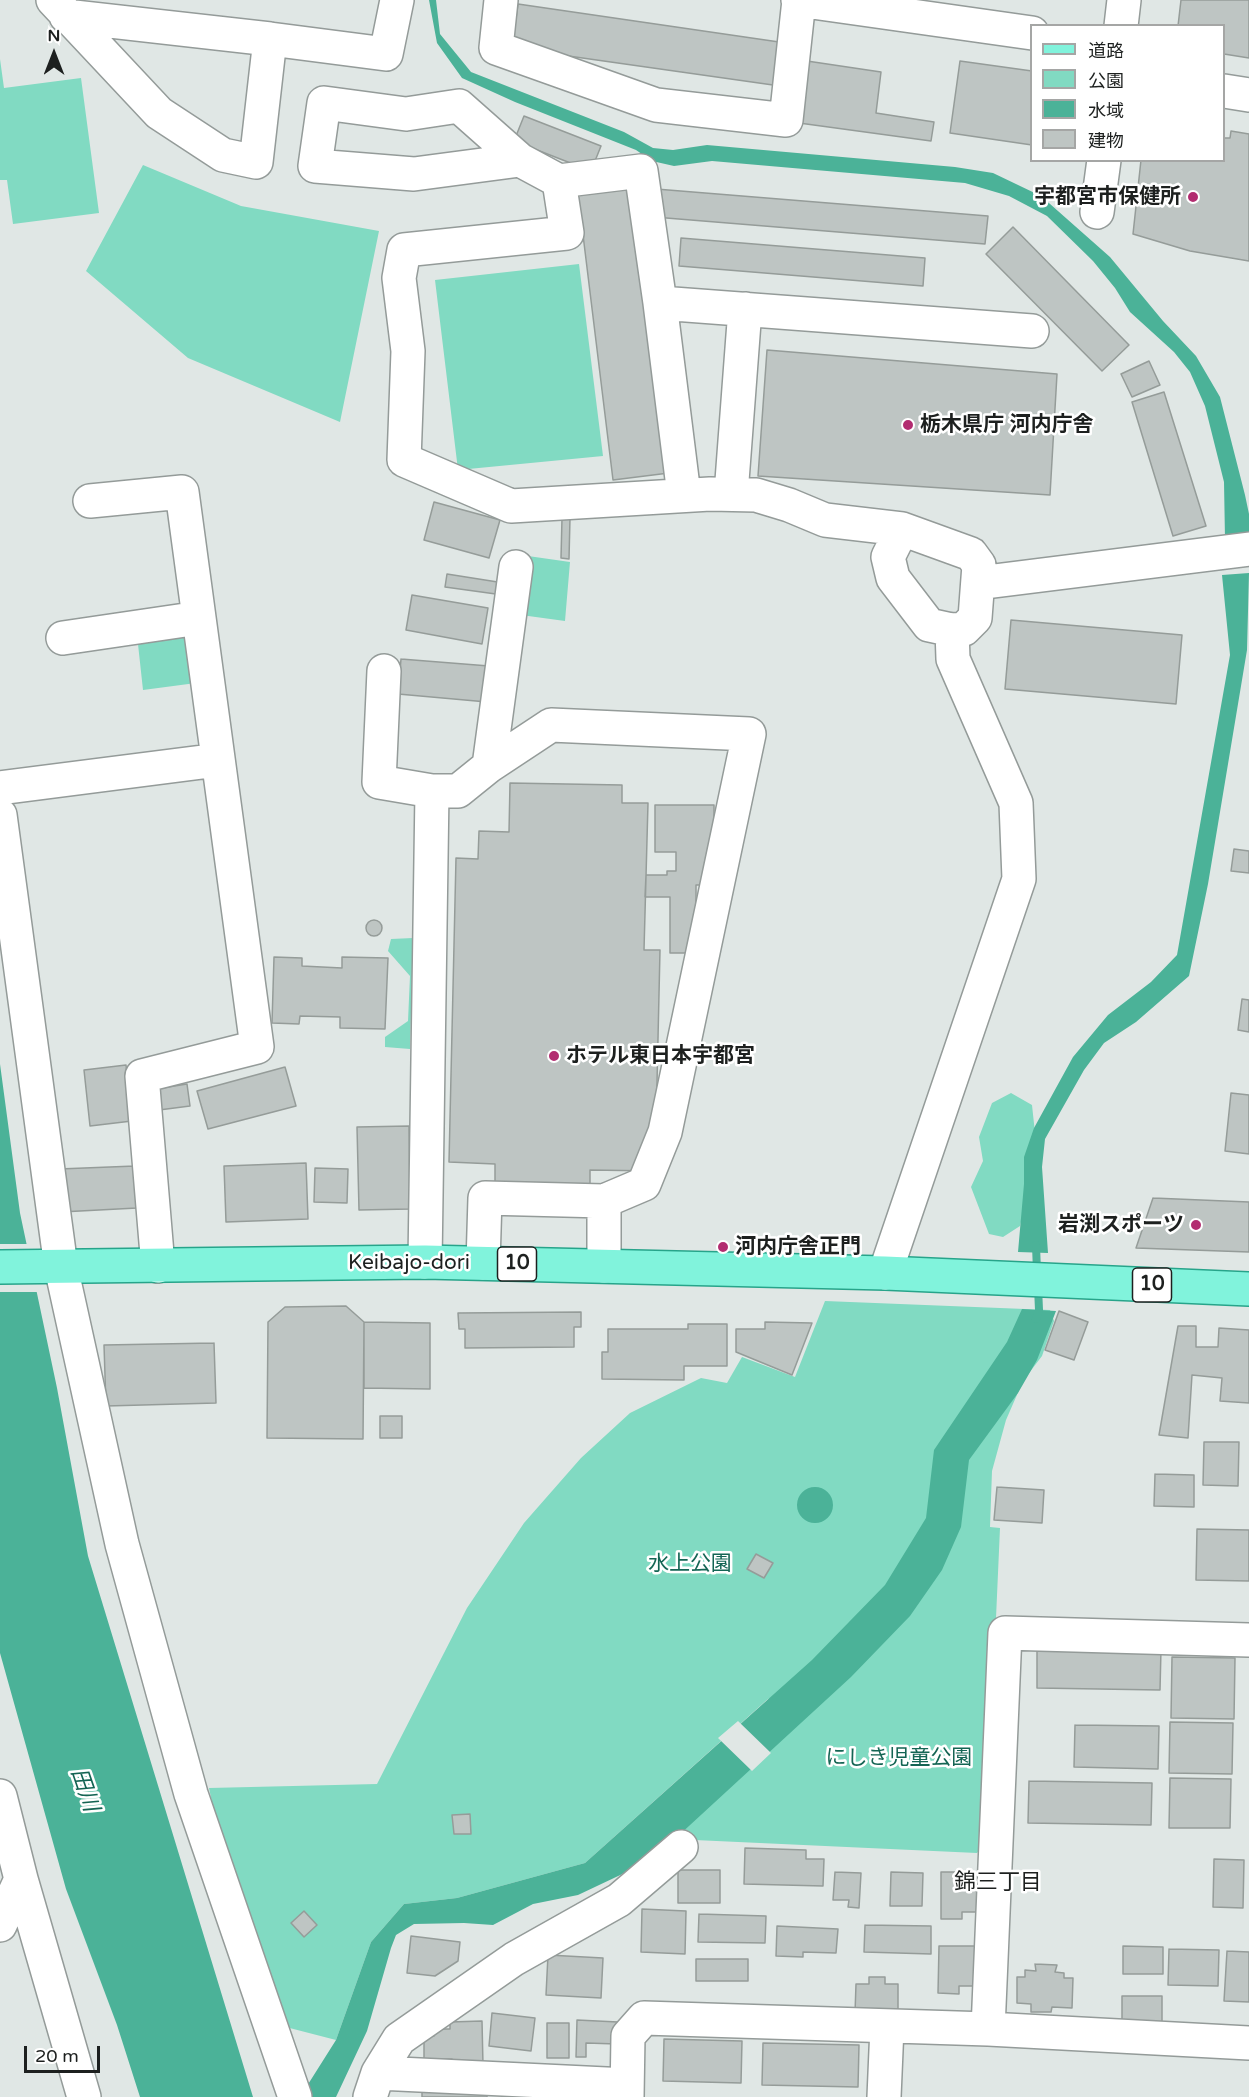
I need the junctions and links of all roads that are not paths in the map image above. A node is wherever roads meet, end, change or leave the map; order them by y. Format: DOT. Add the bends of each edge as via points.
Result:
graph roads {
  1 [pos="397,0"];
  2 [pos="501,0"];
  3 [pos="798,0"];
  4 [pos="1124,0"];
  5 [pos="60,8"];
  6 [pos="1121,24"];
  7 [pos="1030,33"];
  8 [pos="270,39"];
  9 [pos="1225,91"];
  10 [pos="1249,95"];
  11 [pos="520,160"];
  12 [pos="1104,162"];
  13 [pos="559,181"];
  14 [pos="1097,212"];
  15 [pos="660,303"];
  16 [pos="745,309"];
  17 [pos="1032,330"];
  18 [pos="730,494"];
  19 [pos="684,495"];
  20 [pos="90,501"];
  21 [pos="902,529"];
  22 [pos="1249,549"];
  23 [pos="516,567"];
  24 [pos="978,583"];
  25 [pos="199,618"];
  26 [pos="952,630"];
  27 [pos="63,638"];
  28 [pos="384,670"];
  29 [pos="218,760"];
  30 [pos="489,766"];
  31 [pos="0,788"];
  32 [pos="432,790"];
  33 [pos="0,815"];
  34 [pos="604,1200"];
  35 [pos="426,1262"];
  36 [pos="483,1263"];
  37 [pos="158,1266"];
  38 [pos="604,1266"];
  39 [pos="48,1267"];
  40 [pos="0,1268"];
  41 [pos="885,1273"];
  42 [pos="1249,1289"];
  43 [pos="1249,1640"];
  44 [pos="0,1796"];
  45 [pos="681,1847"];
  46 [pos="21,1879"];
  47 [pos="0,1925"];
  48 [pos="887,2027"];
  49 [pos="988,2029"];
  50 [pos="1249,2043"];
  51 [pos="374,2085"];
  52 [pos="627,2091"];
  53 [pos="84,2097"];
  54 [pos="295,2097"];
  55 [pos="884,2097"];
  1 -- 8 [label="street" via="386,54"];
  2 -- 3 [label="street" via="496,48 656,105 786,120"];
  3 -- 7 [label="street"];
  4 -- 6 [label="street"];
  5 -- 8 [label="street"];
  5 -- 8 [label="street" via="159,113 223,154 255,162"];
  9 -- 10 [label="street"];
  11 -- 11 [label="street" via="414,174 315,166 324,103 406,114 459,106"];
  11 -- 13 [label="street"];
  12 -- 14 [label="street"];
  13 -- 15 [label="street" via="640,171"];
  13 -- 19 [label="street" via="567,233 404,250 399,278 408,351 404,460 511,506"];
  15 -- 16 [label="street"];
  15 -- 19 [label="street"];
  16 -- 17 [label="street"];
  16 -- 18 [label="street"];
  18 -- 19 [label="street"];
  18 -- 21 [label="street" via="756,495 825,520"];
  20 -- 25 [label="street" via="182,492"];
  21 -- 24 [label="street" via="971,554 979,565"];
  21 -- 26 [label="street" via="888,557 893,578 929,625"];
  22 -- 24 [label="street"];
  23 -- 30 [label="street"];
  24 -- 26 [label="street" via="975,618 964,629"];
  25 -- 27 [label="street"];
  25 -- 29 [label="street"];
  26 -- 41 [label="street" via="953,659 1016,803 1019,879"];
  28 -- 32 [label="street" via="379,782"];
  29 -- 31 [label="street"];
  29 -- 37 [label="street" via="256,1047 142,1076"];
  30 -- 32 [label="street" via="458,790"];
  30 -- 34 [label="street" via="551,725 749,734 665,1132 644,1184"];
  32 -- 35 [label="street"];
  33 -- 39 [label="street"];
  34 -- 36 [label="street" via="485,1198"];
  34 -- 38 [label="street"];
  35 -- 36 [label="main road, Keibajo-dori / 10"];
  35 -- 37 [label="main road, Keibajo-dori / 10"];
  36 -- 38 [label="main road, Keibajo-dori / 10"];
  37 -- 39 [label="main road, Keibajo-dori / 10"];
  38 -- 41 [label="main road, Keibajo-dori / 10"];
  39 -- 40 [label="main road, 10"];
  39 -- 54 [label="street" via="191,1794"];
  41 -- 42 [label="main road, Keibajo-dori / 10"];
  43 -- 49 [label="street" via="1005,1633"];
  44 -- 46 [label="street"];
  45 -- 51 [label="street" via="619,1900 514,1959 399,2039"];
  46 -- 47 [label="street"];
  46 -- 53 [label="street"];
  48 -- 49 [label="street"];
  48 -- 52 [label="street" via="644,2018 628,2036"];
  48 -- 55 [label="street"];
  49 -- 50 [label="street"];
  51 -- 52 [label="street"];
}
